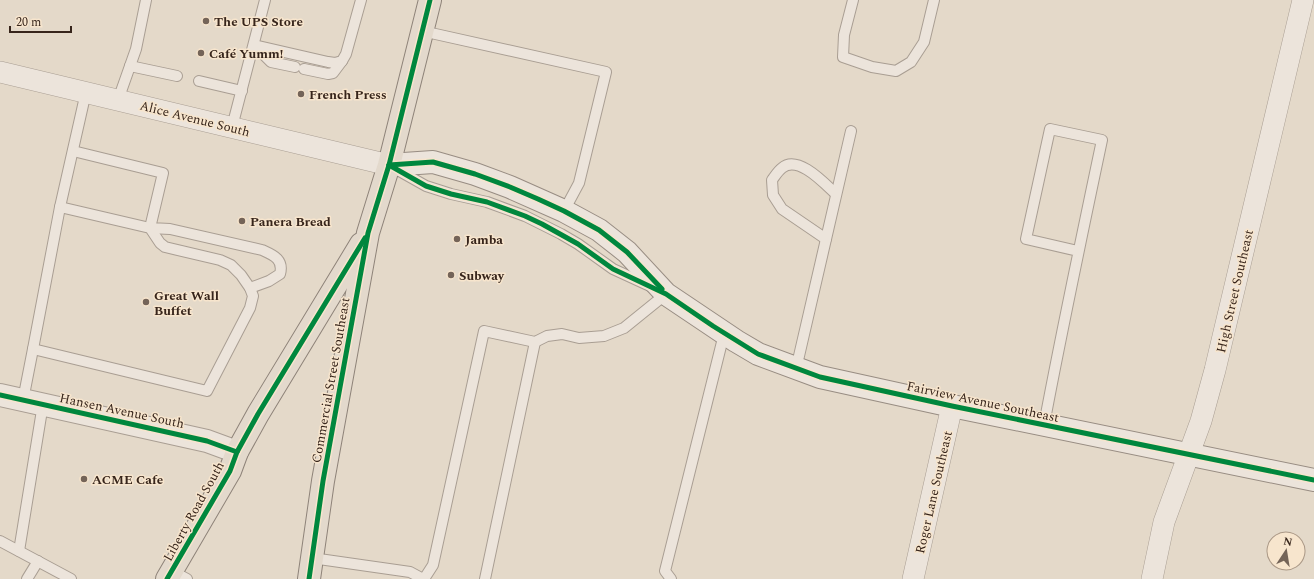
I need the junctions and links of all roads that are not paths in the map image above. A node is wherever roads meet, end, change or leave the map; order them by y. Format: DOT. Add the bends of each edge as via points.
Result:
graph roads {
  1 [pos="146,0"];
  2 [pos="265,0"];
  3 [pos="361,0"];
  4 [pos="430,0"];
  5 [pos="853,0"];
  6 [pos="934,0"];
  7 [pos="1302,0"];
  8 [pos="422,31"];
  9 [pos="254,45"];
  10 [pos="342,61"];
  11 [pos="130,66"];
  12 [pos="0,72"];
  13 [pos="177,76"];
  14 [pos="199,81"];
  15 [pos="242,91"];
  16 [pos="86,92"];
  17 [pos="118,100"];
  18 [pos="232,127"];
  19 [pos="851,131"];
  20 [pos="73,151"];
  21 [pos="389,165"];
  22 [pos="836,194"];
  23 [pos="60,207"];
  24 [pos="564,210"];
  25 [pos="150,228"];
  26 [pos="368,233"];
  27 [pos="826,239"];
  28 [pos="1078,251"];
  29 [pos="250,288"];
  30 [pos="666,294"];
  31 [pos="724,334"];
  32 [pos="535,342"];
  33 [pos="33,348"];
  34 [pos="796,369"];
  35 [pos="0,395"];
  36 [pos="33,402"];
  37 [pos="952,406"];
  38 [pos="1044,425"];
  39 [pos="237,452"];
  40 [pos="1189,454"];
  41 [pos="1314,480"];
  42 [pos="0,541"];
  43 [pos="19,551"];
  44 [pos="38,561"];
  45 [pos="310,569"];
  46 [pos="176,576"];
  47 [pos="28,579"];
  48 [pos="71,579"];
  49 [pos="423,579"];
  50 [pos="485,579"];
  51 [pos="671,579"];
  52 [pos="914,579"];
  53 [pos="1152,579"];
  1 -- 11 [label="lane"];
  2 -- 9 [label="lane"];
  3 -- 10 [label="lane"];
  4 -- 8 [label="main road, Commercial Street Southeast"];
  5 -- 6 [label="lane" via="844,35 843,57 896,72 911,62 924,42"];
  7 -- 40 [label="street, High Street Southeast" via="1215,370"];
  8 -- 21 [label="main road, Commercial Street Southeast"];
  8 -- 24 [label="lane" via="606,72 579,184"];
  9 -- 10 [label="lane" via="328,62"];
  9 -- 10 [label="lane" via="270,62 328,74 333,73"];
  9 -- 15 [label="lane"];
  11 -- 13 [label="lane"];
  11 -- 17 [label="lane"];
  12 -- 16 [label="street, Alice Avenue South"];
  14 -- 15 [label="lane"];
  15 -- 18 [label="lane"];
  16 -- 17 [label="street, Alice Avenue South"];
  16 -- 20 [label="lane"];
  17 -- 18 [label="street, Alice Avenue South"];
  18 -- 21 [label="street, Alice Avenue South"];
  19 -- 22 [label="lane"];
  20 -- 23 [label="lane"];
  20 -- 25 [label="lane" via="163,173"];
  21 -- 24 [label="main road, Fairview Avenue Southeast" via="433,162 475,174"];
  21 -- 26 [label="main road, Commercial Street Southeast"];
  21 -- 30 [label="lane, Fairview Avenue Southeast" via="426,186 487,202 525,216 572,241 613,269"];
  22 -- 27 [label="lane"];
  22 -- 27 [label="lane" via="809,170 795,164 783,166 772,180 773,195 782,209"];
  23 -- 25 [label="lane"];
  23 -- 33 [label="lane"];
  24 -- 30 [label="main road, Fairview Avenue Southeast" via="598,230 627,252"];
  25 -- 29 [label="lane" via="165,246 231,265"];
  25 -- 29 [label="lane" via="178,231 274,255 282,268 280,274"];
  26 -- 39 [label="main road, Liberty Road South"];
  26 -- 45 [label="main road, Commercial Street Southeast" via="323,481"];
  27 -- 34 [label="lane"];
  28 -- 28 [label="lane" via="1102,140 1050,129 1026,239"];
  28 -- 38 [label="lane"];
  29 -- 33 [label="lane" via="253,296 250,308 207,391"];
  30 -- 31 [label="main road, Fairview Avenue Southeast"];
  30 -- 32 [label="lane" via="624,328 604,336 579,338 562,334 547,336"];
  31 -- 34 [label="main road, Fairview Avenue Southeast" via="758,354"];
  31 -- 51 [label="lane" via="665,571"];
  32 -- 49 [label="lane" via="484,330 434,565"];
  32 -- 50 [label="lane"];
  33 -- 36 [label="lane"];
  34 -- 37 [label="main road, Fairview Avenue Southeast" via="820,377"];
  35 -- 36 [label="main road, Hansen Avenue South"];
  36 -- 39 [label="main road, Hansen Avenue South" via="207,441"];
  36 -- 43 [label="lane"];
  37 -- 38 [label="main road, Fairview Avenue Southeast"];
  37 -- 52 [label="street, Roger Lane Southeast"];
  38 -- 40 [label="main road, Fairview Avenue Southeast"];
  39 -- 46 [label="main road, Liberty Road South" via="230,471"];
  40 -- 41 [label="main road, Fairview Avenue Southeast"];
  40 -- 53 [label="street, High Street Southeast" via="1164,522"];
  42 -- 43 [label="lane"];
  43 -- 44 [label="lane"];
  44 -- 47 [label="lane"];
  44 -- 48 [label="lane"];
  45 -- 49 [label="lane" via="410,572"];
}
